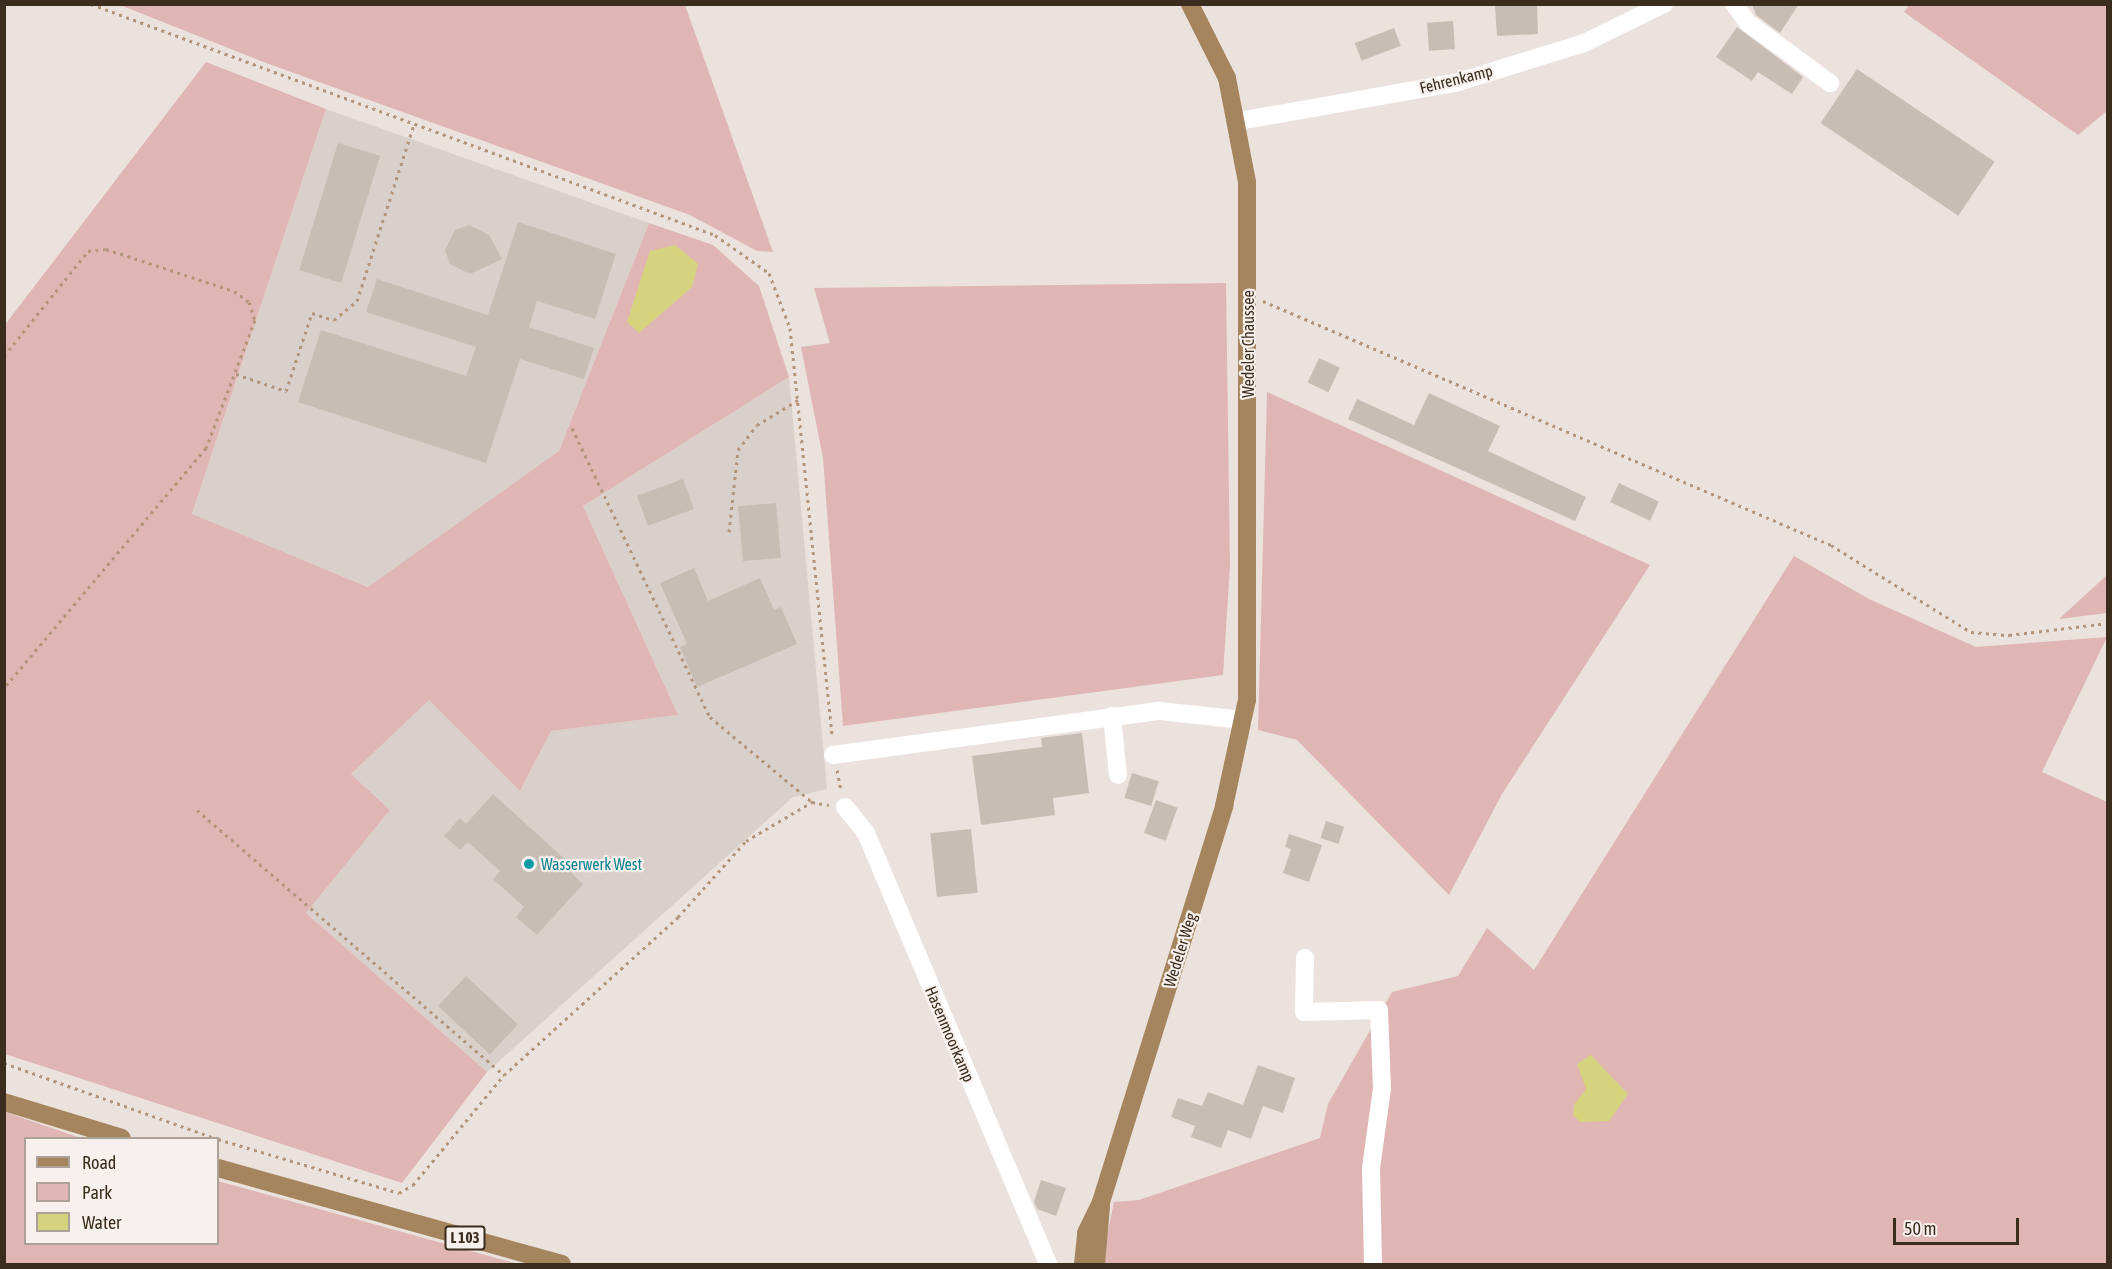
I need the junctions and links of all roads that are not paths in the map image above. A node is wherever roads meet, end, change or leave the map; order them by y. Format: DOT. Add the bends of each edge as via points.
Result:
graph roads {
  1 [pos="1190,4"];
  2 [pos="1664,4"];
  3 [pos="1734,4"];
  4 [pos="1830,83"];
  5 [pos="1239,121"];
  6 [pos="1247,694"];
  7 [pos="1112,716"];
  8 [pos="1245,720"];
  9 [pos="833,755"];
  10 [pos="1118,775"];
  11 [pos="845,807"];
  12 [pos="1305,958"];
  13 [pos="4,1102"];
  14 [pos="119,1137"];
  15 [pos="219,1168"];
  16 [pos="1101,1202"];
  17 [pos="562,1264"];
  18 [pos="1048,1264"];
  19 [pos="1083,1264"];
  20 [pos="1096,1264"];
  21 [pos="1373,1264"];
  1 -- 5 [label="main road, Wedeler Chaussee" via="1222,68"];
  2 -- 5 [label="street, Fehrenkamp" via="1584,43 1455,82"];
  3 -- 4 [label="street" via="1748,23"];
  5 -- 6 [label="main road, Wedeler Chaussee" via="1247,182"];
  6 -- 8 [label="main road, Wedeler Weg"];
  7 -- 8 [label="street" via="1160,711"];
  7 -- 9 [label="street"];
  7 -- 10 [label="street"];
  8 -- 16 [label="main road, Wedeler Weg" via="1224,806"];
  11 -- 18 [label="street, Hasenmoorkamp" via="866,833"];
  12 -- 21 [label="street" via="1305,1012 1379,1010 1382,1088 1371,1168"];
  13 -- 14 [label="main road"];
  15 -- 17 [label="main road, L 103"];
  16 -- 19 [label="main road, Wedeler Weg" via="1086,1233"];
  16 -- 20 [label="main road, Wedeler Weg"];
}
